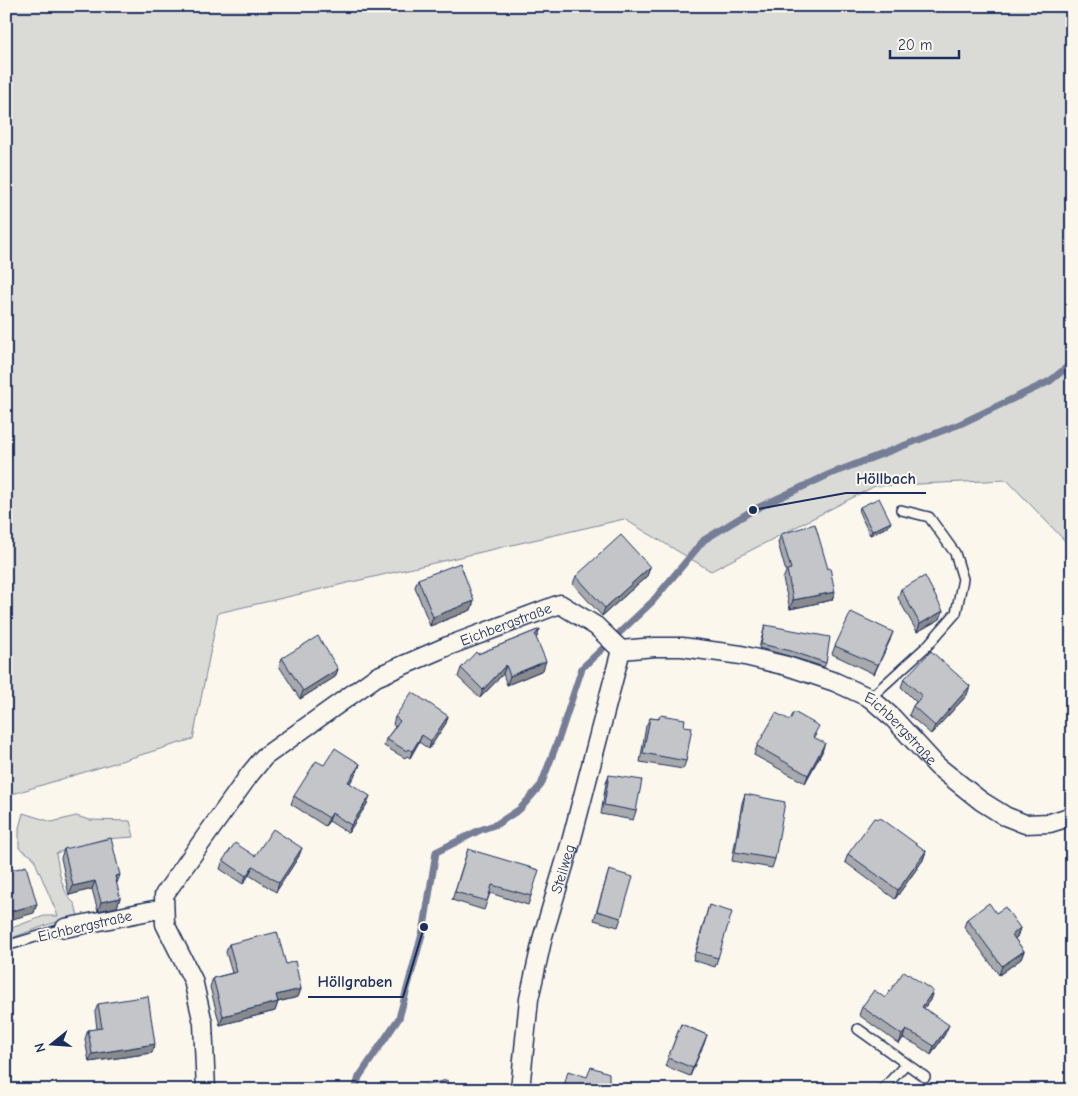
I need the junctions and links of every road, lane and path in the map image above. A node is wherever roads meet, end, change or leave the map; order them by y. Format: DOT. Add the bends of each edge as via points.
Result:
graph roads {
  1 [pos="901,510"];
  2 [pos="618,648"];
  3 [pos="870,698"];
  4 [pos="1072,816"];
  5 [pos="164,908"];
  6 [pos="65,928"];
  7 [pos="6,946"];
  8 [pos="858,1028"];
  9 [pos="906,1064"];
  10 [pos="925,1077"];
  11 [pos="206,1090"];
  12 [pos="520,1090"];
  13 [pos="882,1090"];
  1 -- 3 [label="lane" via="929,517 955,553 963,579 956,613 927,646"];
  2 -- 3 [label="street, Eichbergstraße" via="682,647 741,654 819,676"];
  2 -- 5 [label="street, Eichbergstraße" via="596,626 560,604 376,676 264,757 164,895"];
  2 -- 12 [label="street, Steilweg" via="529,999"];
  3 -- 4 [label="street, Eichbergstraße" via="938,766 1005,816 1025,824 1050,823"];
  5 -- 6 [label="street, Eichbergstraße"];
  5 -- 11 [label="street, Eichbergstraße" via="165,924 193,980 203,1023"];
  6 -- 7 [label="lane, Eichbergstraße"];
  8 -- 9 [label="lane"];
  9 -- 10 [label="lane"];
  9 -- 13 [label="lane"];
}
